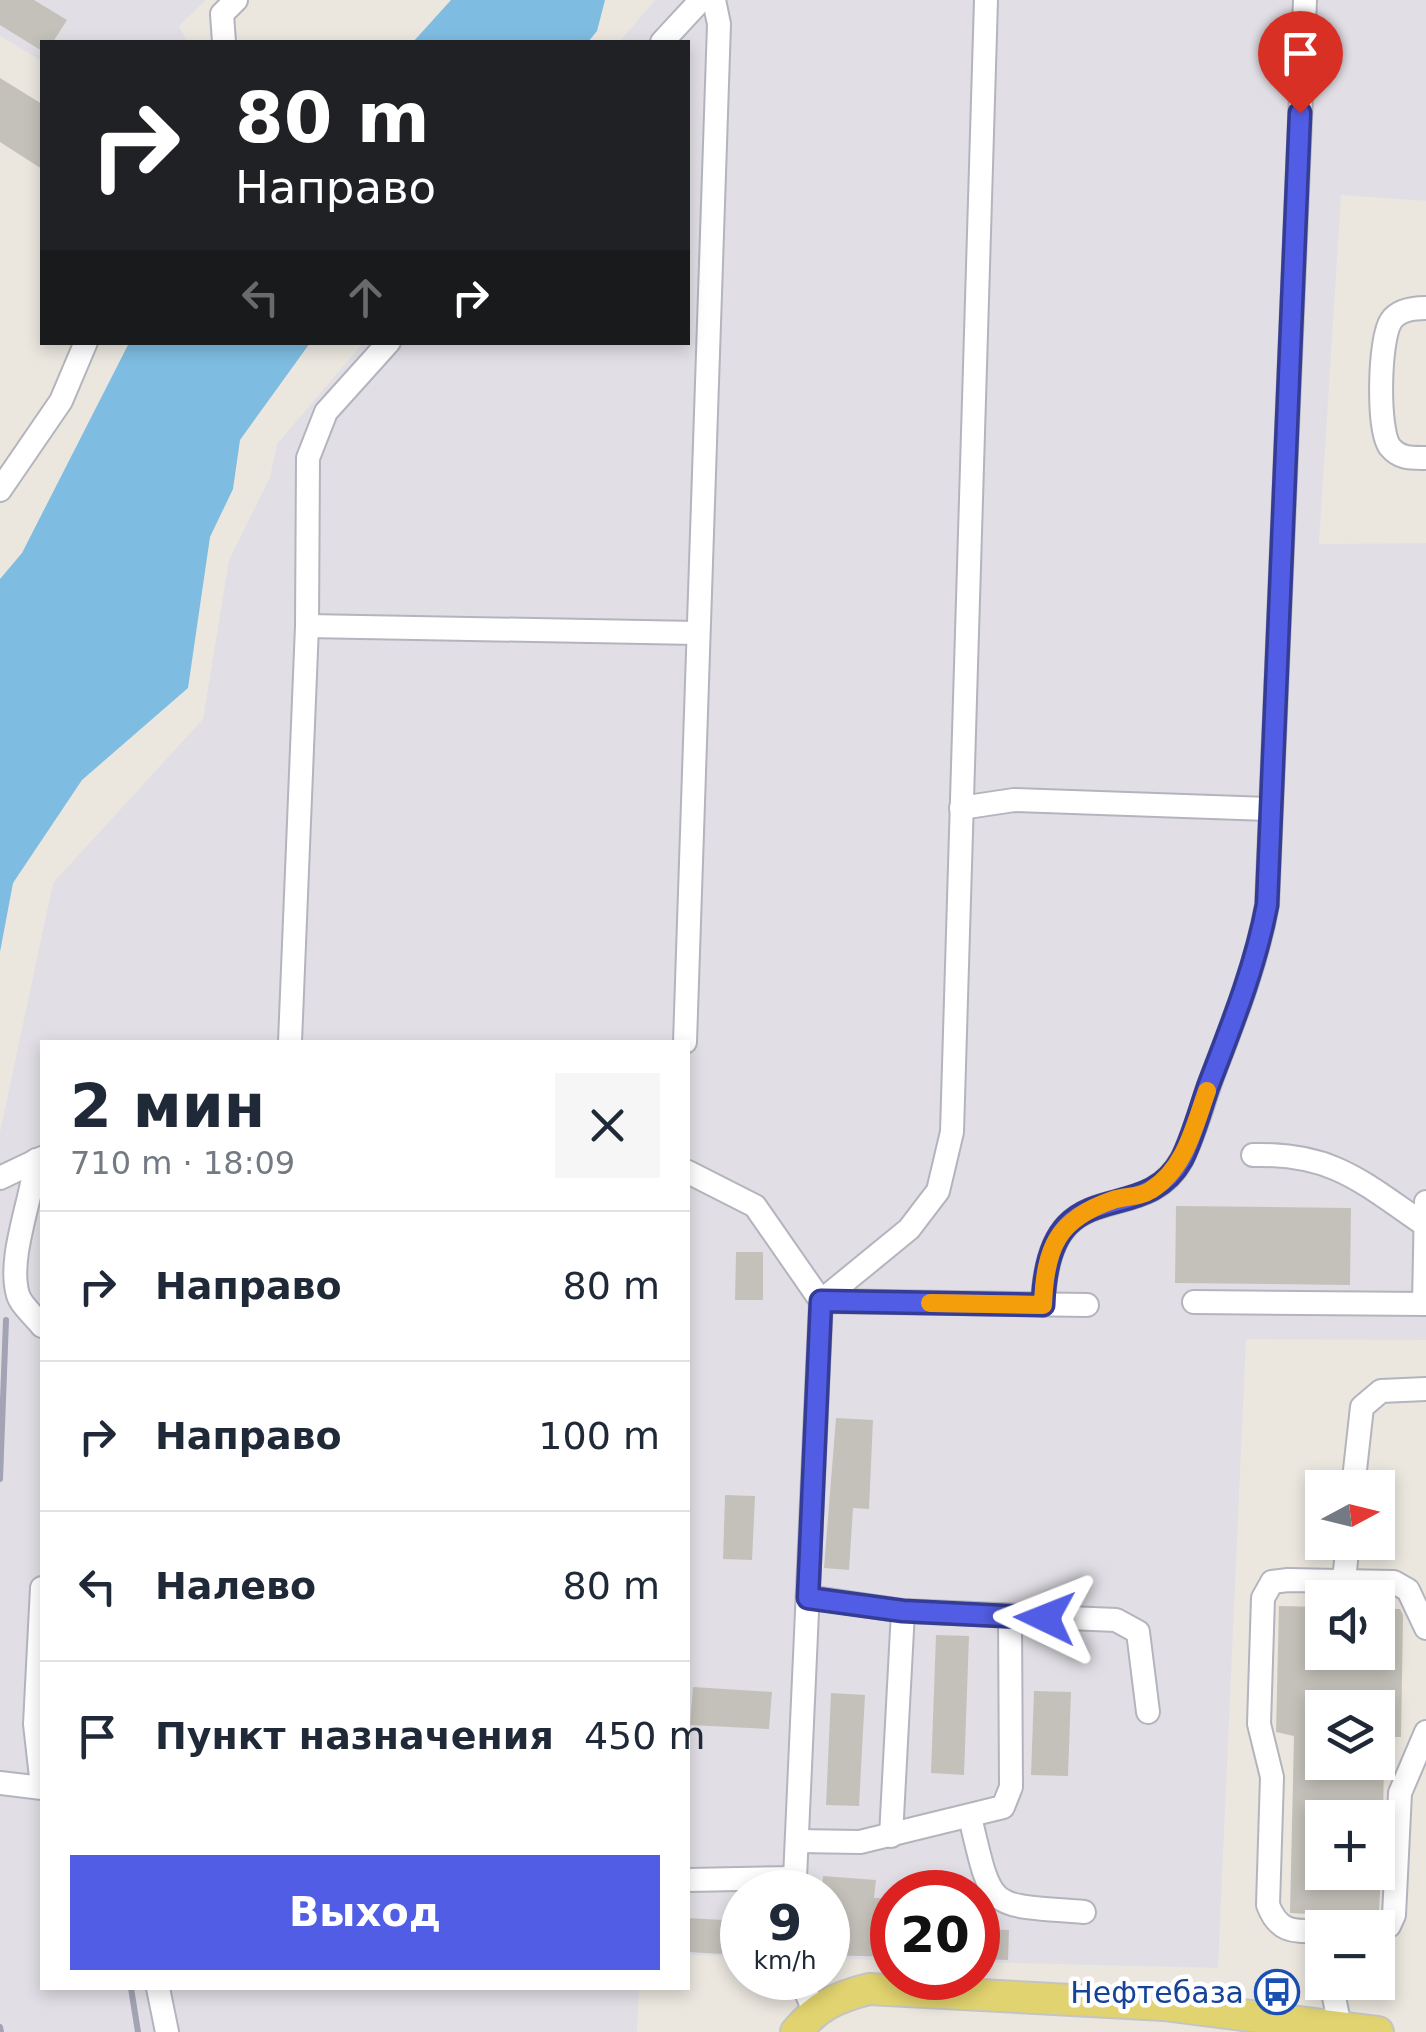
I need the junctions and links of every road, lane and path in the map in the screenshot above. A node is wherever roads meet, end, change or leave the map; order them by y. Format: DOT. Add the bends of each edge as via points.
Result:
graph roads {
  1 [pos="236,0"];
  2 [pos="701,0"];
  3 [pos="714,0"];
  4 [pos="986,0"];
  5 [pos="1305,0"];
  6 [pos="224,40"];
  7 [pos="664,40"];
  8 [pos="1426,308"];
  9 [pos="85,345"];
  10 [pos="386,345"];
  11 [pos="1426,458"];
  12 [pos="0,490"];
  13 [pos="307,626"];
  14 [pos="697,634"];
  15 [pos="961,808"];
  16 [pos="1268,809"];
  17 [pos="290,1040"];
  18 [pos="684,1040"];
  19 [pos="1252,1156"];
  20 [pos="39,1159"];
  21 [pos="690,1173"];
  22 [pos="0,1178"];
  23 [pos="1426,1202"];
  24 [pos="1426,1224"];
  25 [pos="821,1301"];
  26 [pos="1194,1302"];
  27 [pos="1425,1304"];
  28 [pos="1043,1305"];
  29 [pos="1087,1305"];
  30 [pos="40,1324"];
  31 [pos="1426,1389"];
  32 [pos="1355,1470"];
  33 [pos="1346,1560"];
  34 [pos="1344,1580"];
  35 [pos="1305,1581"];
  36 [pos="1395,1583"];
  37 [pos="808,1598"];
  38 [pos="903,1611"];
  39 [pos="1010,1617"];
  40 [pos="40,1627"];
  41 [pos="1426,1628"];
  42 [pos="1148,1712"];
  43 [pos="1426,1732"];
  44 [pos="40,1769"];
  45 [pos="0,1782"];
  46 [pos="40,1787"];
  47 [pos="970,1817"];
  48 [pos="891,1836"];
  49 [pos="797,1841"];
  50 [pos="796,1870"];
  51 [pos="690,1880"];
  52 [pos="720,1881"];
  53 [pos="1394,1910"];
  54 [pos="1084,1912"];
  55 [pos="1305,1931"];
  56 [pos="158,1990"];
  57 [pos="1335,2000"];
  58 [pos="805,2022"];
  59 [pos="1341,2029"];
  60 [pos="167,2032"];
  61 [pos="1378,2032"];
  1 -- 6 [label="lane" via="222,14"];
  2 -- 7 [label="lane"];
  3 -- 14 [label="lane" via="719,24"];
  4 -- 15 [label="lane"];
  5 -- 16 [label="lane"];
  8 -- 11 [label="lane" via="1393,317 1384,335 1382,432 1404,458"];
  9 -- 12 [label="lane" via="61,400"];
  10 -- 13 [label="lane" via="326,412 308,458"];
  13 -- 14 [label="lane"];
  13 -- 17 [label="lane"];
  14 -- 18 [label="lane"];
  15 -- 16 [label="lane" via="1014,800"];
  15 -- 25 [label="lane" via="952,1132 938,1190 909,1229"];
  16 -- 28 [label="lane" via="1267,905 1257,957 1180,1162 1150,1192 1070,1220 1044,1261"];
  19 -- 24 [label="lane" via="1336,1164"];
  20 -- 22 [label="lane"];
  20 -- 30 [label="lane" via="17,1244 18,1296"];
  21 -- 25 [label="lane" via="756,1206"];
  23 -- 24 [label="lane"];
  24 -- 27 [label="lane"];
  25 -- 28 [label="lane"];
  25 -- 37 [label="lane"];
  26 -- 27 [label="lane"];
  28 -- 29 [label="lane"];
  31 -- 32 [label="lane" via="1381,1390 1362,1407"];
  33 -- 34 [label="lane"];
  35 -- 55 [label="lane" via="1272,1582 1263,1598 1259,1724 1272,1777 1268,1905 1286,1931"];
  36 -- 41 [label="lane" via="1408,1590"];
  37 -- 38 [label="lane"];
  37 -- 49 [label="lane"];
  38 -- 39 [label="lane"];
  38 -- 48 [label="lane"];
  39 -- 42 [label="lane" via="1116,1620 1138,1632"];
  39 -- 47 [label="lane" via="1011,1787 1003,1807"];
  40 -- 44 [label="lane"];
  43 -- 53 [label="lane" via="1400,1793"];
  45 -- 46 [label="lane"];
  47 -- 48 [label="lane"];
  47 -- 54 [label="lane" via="987,1887 1008,1906"];
  48 -- 49 [label="lane"];
  49 -- 50 [label="lane"];
  51 -- 52 [label="lane"];
  56 -- 60 [label="lane"];
  57 -- 59 [label="lane"];
  58 -- 59 [label="main road" via="837,1997 870,1989 1164,2005"];
  59 -- 61 [label="main road"];
}
